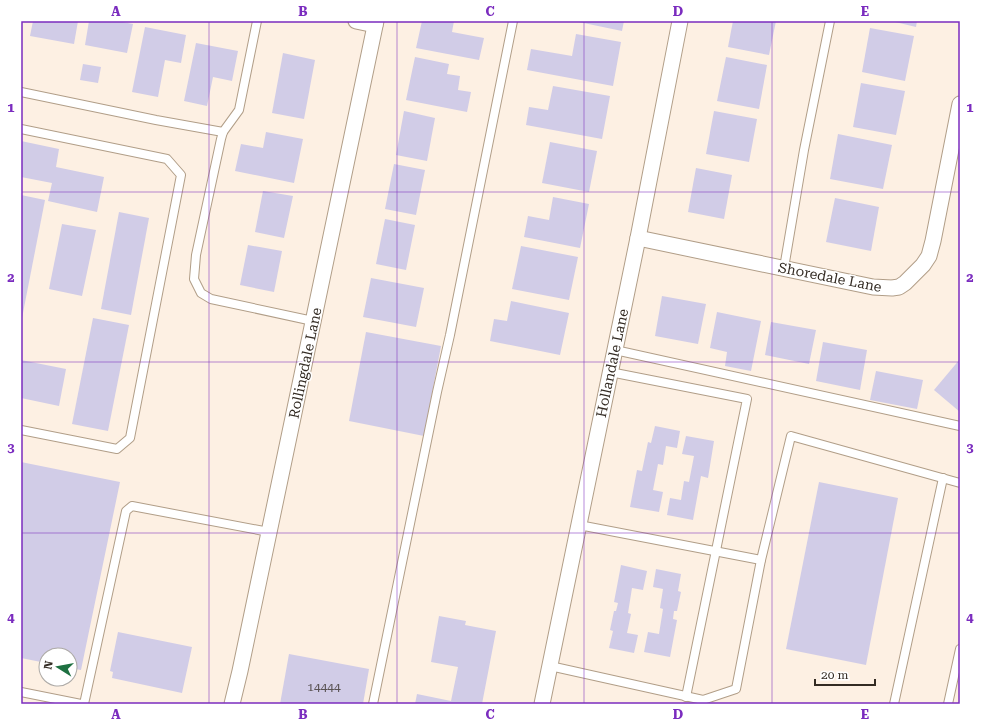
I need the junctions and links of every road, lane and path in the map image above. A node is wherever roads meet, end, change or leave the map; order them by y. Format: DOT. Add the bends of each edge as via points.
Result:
graph roads {
  1 [pos="257,21"];
  2 [pos="356,21"];
  3 [pos="513,21"];
  4 [pos="680,21"];
  5 [pos="830,21"];
  6 [pos="376,23"];
  7 [pos="21,92"];
  8 [pos="960,104"];
  9 [pos="21,129"];
  10 [pos="223,132"];
  11 [pos="638,238"];
  12 [pos="784,268"];
  13 [pos="313,321"];
  14 [pos="615,350"];
  15 [pos="610,372"];
  16 [pos="960,426"];
  17 [pos="21,430"];
  18 [pos="943,478"];
  19 [pos="960,483"];
  20 [pos="579,525"];
  21 [pos="269,532"];
  22 [pos="715,552"];
  23 [pos="761,560"];
  24 [pos="960,649"];
  25 [pos="550,666"];
  26 [pos="21,692"];
  27 [pos="686,697"];
  28 [pos="82,704"];
  29 [pos="232,704"];
  30 [pos="373,704"];
  31 [pos="542,704"];
  32 [pos="894,704"];
  33 [pos="948,704"];
  1 -- 10 [label="lane" via="240,110"];
  2 -- 6 [label="street"];
  3 -- 30 [label="lane"];
  4 -- 11 [label="street, Hollandale Lane"];
  5 -- 12 [label="lane"];
  6 -- 13 [label="street, Rollingdale Lane"];
  7 -- 10 [label="lane"];
  8 -- 12 [label="street, Shoredale Lane" via="929,256 914,276 898,287 873,287"];
  9 -- 17 [label="lane" via="168,159 181,174 130,438 117,449"];
  10 -- 13 [label="lane" via="196,255 194,279 201,293 212,299"];
  11 -- 12 [label="street, Shoredale Lane"];
  11 -- 14 [label="street, Hollandale Lane"];
  13 -- 21 [label="street, Rollingdale Lane"];
  14 -- 15 [label="street, Hollandale Lane"];
  14 -- 16 [label="lane"];
  15 -- 20 [label="street, Hollandale Lane"];
  15 -- 22 [label="lane" via="747,399"];
  18 -- 19 [label="lane"];
  18 -- 23 [label="lane" via="791,436"];
  18 -- 32 [label="lane"];
  20 -- 22 [label="lane"];
  20 -- 25 [label="street, Hollandale Lane"];
  21 -- 28 [label="lane" via="132,506 126,511"];
  21 -- 29 [label="street, Rollingdale Lane"];
  22 -- 23 [label="lane"];
  22 -- 27 [label="lane"];
  23 -- 27 [label="lane" via="736,689 703,700"];
  24 -- 33 [label="lane"];
  25 -- 27 [label="lane"];
  25 -- 31 [label="street, Hollandale Lane"];
  26 -- 28 [label="lane"];
}
